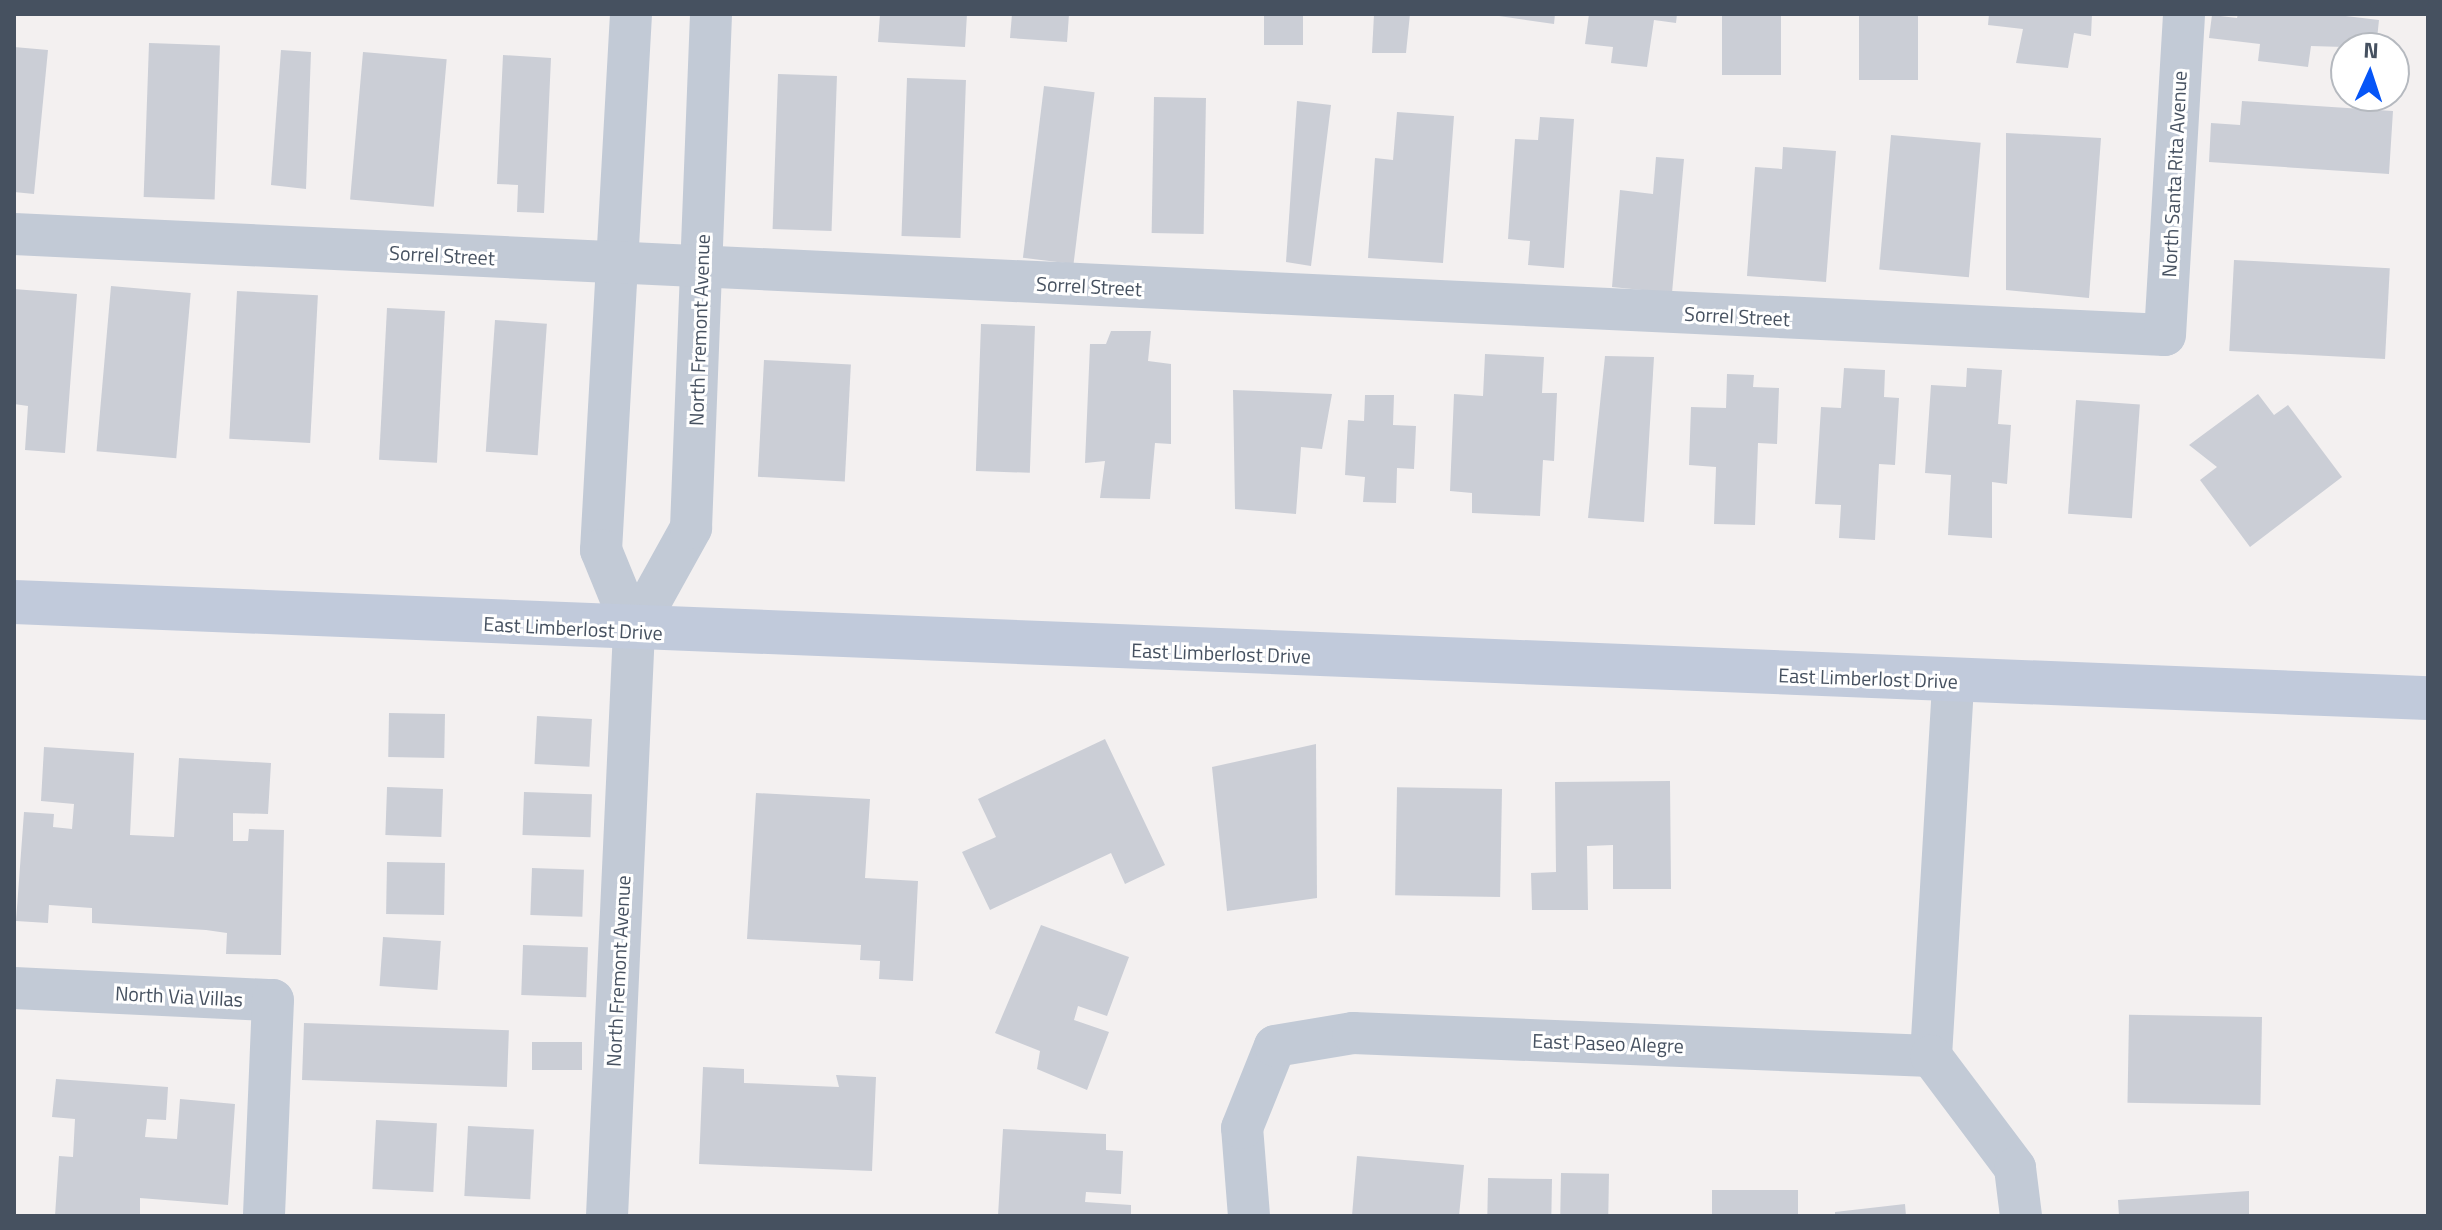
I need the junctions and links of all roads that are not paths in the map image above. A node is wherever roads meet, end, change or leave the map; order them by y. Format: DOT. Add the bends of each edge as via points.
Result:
graph roads {
  1 [pos="631,14"];
  2 [pos="711,14"];
  3 [pos="2184,14"];
  4 [pos="14,234"];
  5 [pos="617,264"];
  6 [pos="701,268"];
  7 [pos="2165,335"];
  8 [pos="14,602"];
  9 [pos="634,631"];
  10 [pos="1953,681"];
  11 [pos="2428,698"];
  12 [pos="14,988"];
  13 [pos="1931,1056"];
  14 [pos="264,1216"];
  15 [pos="607,1216"];
  16 [pos="1249,1216"];
  17 [pos="2021,1216"];
  1 -- 5 [label="street, North Fremont Avenue"];
  2 -- 6 [label="street, North Fremont Avenue"];
  3 -- 7 [label="street, North Santa Rita Avenue"];
  4 -- 5 [label="street, Sorrel Street"];
  5 -- 6 [label="street, Sorrel Street"];
  5 -- 9 [label="street, North Fremont Avenue" via="601,550"];
  6 -- 7 [label="street, Sorrel Street"];
  6 -- 9 [label="street, North Fremont Avenue" via="691,528"];
  8 -- 9 [label="street, East Limberlost Drive"];
  9 -- 10 [label="street, East Limberlost Drive"];
  9 -- 15 [label="street, North Fremont Avenue"];
  10 -- 11 [label="street, East Limberlost Drive"];
  10 -- 13 [label="street"];
  12 -- 14 [label="street, North Via Villas" via="273,1000"];
  13 -- 16 [label="street, East Paseo Alegre" via="1353,1033 1275,1046 1242,1128"];
  13 -- 17 [label="street" via="2015,1168"];
}
